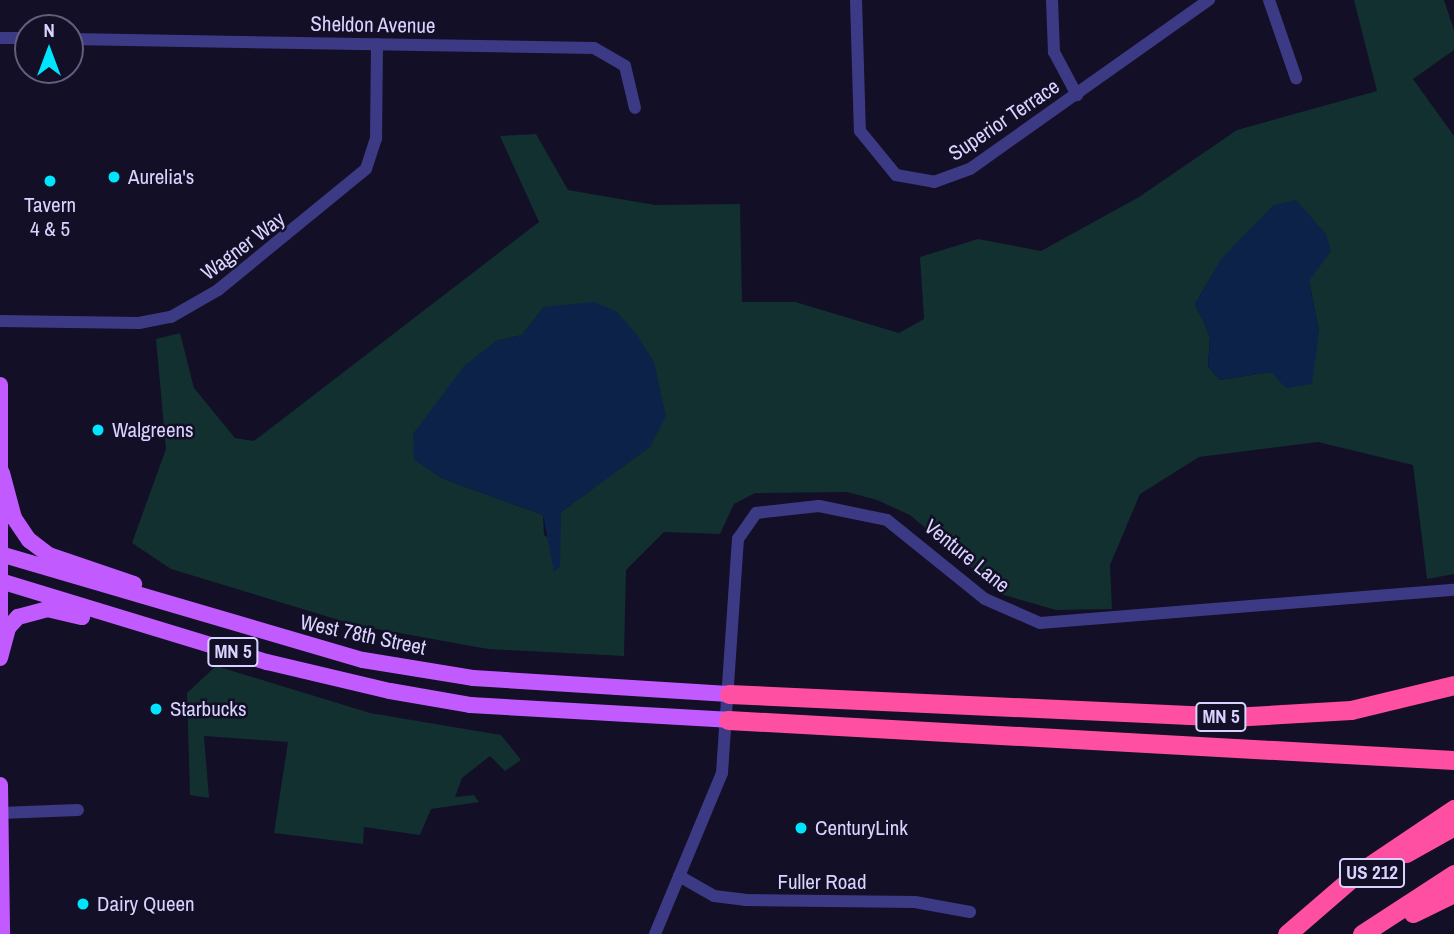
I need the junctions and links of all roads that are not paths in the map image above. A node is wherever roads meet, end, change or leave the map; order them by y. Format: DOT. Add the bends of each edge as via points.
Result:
graph roads {
  1 [pos="856,0"];
  2 [pos="1052,0"];
  3 [pos="1209,0"];
  4 [pos="1269,0"];
  5 [pos="84,39"];
  6 [pos="377,44"];
  7 [pos="1296,78"];
  8 [pos="1077,95"];
  9 [pos="635,108"];
  10 [pos="0,321"];
  11 [pos="0,384"];
  12 [pos="2,473"];
  13 [pos="1,555"];
  14 [pos="1,581"];
  15 [pos="1454,590"];
  16 [pos="0,625"];
  17 [pos="159,630"];
  18 [pos="287,641"];
  19 [pos="0,659"];
  20 [pos="1454,685"];
  21 [pos="729,694"];
  22 [pos="728,720"];
  23 [pos="1454,760"];
  24 [pos="0,785"];
  25 [pos="1454,809"];
  26 [pos="78,810"];
  27 [pos="0,813"];
  28 [pos="1454,826"];
  29 [pos="1454,874"];
  30 [pos="679,876"];
  31 [pos="1454,893"];
  32 [pos="970,912"];
  33 [pos="1291,931"];
  34 [pos="2,934"];
  35 [pos="655,934"];
  36 [pos="1362,934"];
  37 [pos="1371,934"];
  1 -- 8 [label="street, Superior Terrace" via="860,131 880,163 897,175 915,181 953,178"];
  2 -- 8 [label="street" via="1054,52"];
  3 -- 8 [label="street, Superior Terrace"];
  4 -- 7 [label="street"];
  5 -- 6 [label="street, Sheldon Avenue"];
  6 -- 9 [label="street, Sheldon Avenue" via="607,50 625,66"];
  6 -- 10 [label="street, Wagner Way" via="376,139 366,169 218,290 171,317 139,323"];
  11 -- 12 [label="main road"];
  12 -- 13 [label="main road"];
  12 -- 18 [label="main road" via="20,529 49,555 197,603"];
  13 -- 14 [label="main road"];
  13 -- 18 [label="main road, West 78th Street / MN 5"];
  14 -- 16 [label="main road"];
  14 -- 17 [label="main road, MN 5"];
  15 -- 21 [label="street, Venture Lane" via="1040,623 985,599 887,520 843,508 764,510 748,517 737,539"];
  17 -- 19 [label="main road" via="32,610 8,628"];
  17 -- 22 [label="main road, MN 5" via="267,662 470,705"];
  18 -- 21 [label="main road, West 78th Street / MN 5" via="473,678"];
  20 -- 21 [label="highway, MN 5" via="1351,710 1232,718"];
  21 -- 22 [label="street, Venture Lane"];
  22 -- 23 [label="highway, MN 5"];
  22 -- 30 [label="street" via="722,773"];
  24 -- 27 [label="main road"];
  25 -- 33 [label="highway" via="1353,877"];
  26 -- 27 [label="street"];
  27 -- 34 [label="main road"];
  28 -- 33 [label="highway, US 212"];
  29 -- 36 [label="highway, US 212"];
  30 -- 32 [label="street, Fuller Road" via="714,896 746,900 915,902"];
  30 -- 35 [label="street"];
  31 -- 37 [label="highway"];
}
